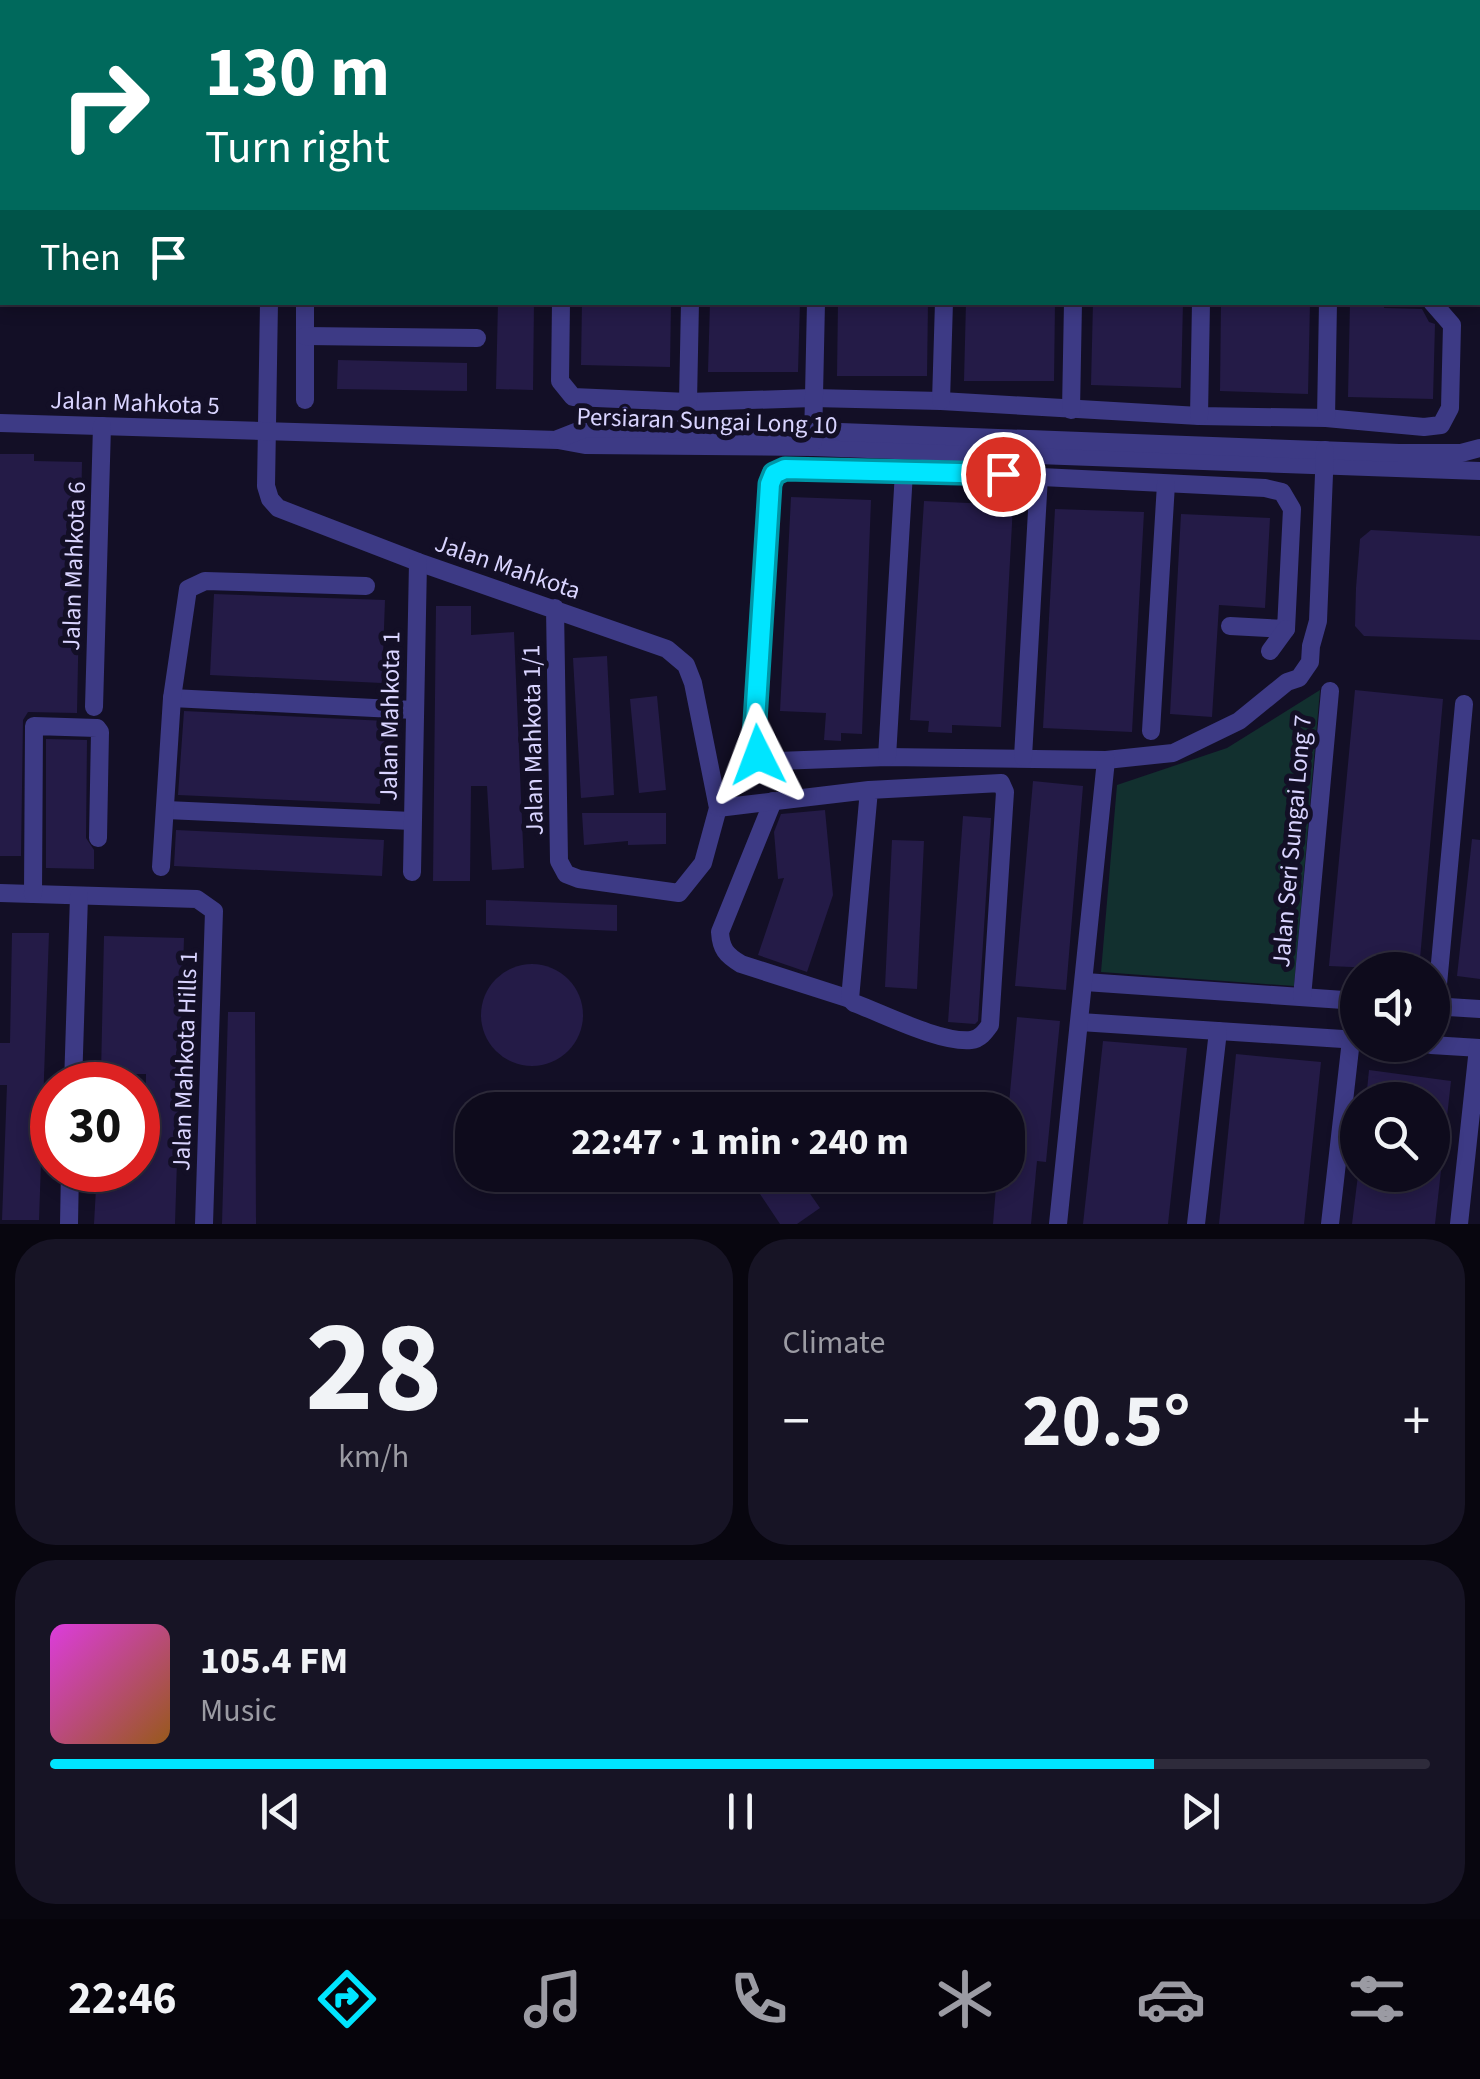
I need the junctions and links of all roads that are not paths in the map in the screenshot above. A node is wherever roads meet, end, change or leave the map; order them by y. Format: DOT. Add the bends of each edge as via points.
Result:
graph roads {
  1 [pos="269,305"];
  2 [pos="304,305"];
  3 [pos="560,305"];
  4 [pos="690,305"];
  5 [pos="816,305"];
  6 [pos="944,305"];
  7 [pos="1072,305"];
  8 [pos="1201,305"];
  9 [pos="1328,305"];
  10 [pos="1434,305"];
  11 [pos="304,336"];
  12 [pos="477,338"];
  13 [pos="814,398"];
  14 [pos="304,400"];
  15 [pos="941,401"];
  16 [pos="688,402"];
  17 [pos="1071,410"];
  18 [pos="1199,416"];
  19 [pos="1326,418"];
  20 [pos="0,423"];
  21 [pos="102,426"];
  22 [pos="268,431"];
  23 [pos="813,439"];
  24 [pos="558,440"];
  25 [pos="1480,448"];
  26 [pos="1325,458"];
  27 [pos="1480,471"];
  28 [pos="904,472"];
  29 [pos="1039,476"];
  30 [pos="1166,484"];
  31 [pos="418,562"];
  32 [pos="366,586"];
  33 [pos="555,608"];
  34 [pos="1230,626"];
  35 [pos="1286,629"];
  36 [pos="1270,650"];
  37 [pos="1330,691"];
  38 [pos="172,698"];
  39 [pos="1464,704"];
  40 [pos="94,707"];
  41 [pos="414,710"];
  42 [pos="1151,732"];
  43 [pos="887,757"];
  44 [pos="1022,757"];
  45 [pos="1106,760"];
  46 [pos="869,790"];
  47 [pos="774,800"];
  48 [pos="718,808"];
  49 [pos="166,810"];
  50 [pos="412,821"];
  51 [pos="98,838"];
  52 [pos="161,867"];
  53 [pos="412,872"];
  54 [pos="0,893"];
  55 [pos="679,893"];
  56 [pos="33,894"];
  57 [pos="79,896"];
  58 [pos="1439,952"];
  59 [pos="1085,982"];
  60 [pos="1302,996"];
  61 [pos="850,998"];
  62 [pos="1340,999"];
  63 [pos="1450,1007"];
  64 [pos="1480,1009"];
  65 [pos="1080,1022"];
  66 [pos="1218,1030"];
  67 [pos="1340,1039"];
  68 [pos="1450,1046"];
  69 [pos="1479,1048"];
  70 [pos="74,1062"];
  71 [pos="1351,1062"];
  72 [pos="70,1192"];
  73 [pos="69,1224"];
  74 [pos="204,1224"];
  75 [pos="1058,1224"];
  76 [pos="1196,1224"];
  77 [pos="1330,1224"];
  78 [pos="1458,1224"];
  1 -- 22 [label="street, Jalan Mahkota"];
  2 -- 11 [label="street"];
  3 -- 16 [label="street" via="560,380 573,397"];
  4 -- 16 [label="street"];
  5 -- 13 [label="street"];
  6 -- 15 [label="street"];
  7 -- 17 [label="street"];
  8 -- 18 [label="street"];
  9 -- 19 [label="street"];
  10 -- 19 [label="street" via="1452,326 1450,408 1441,425"];
  11 -- 12 [label="street"];
  11 -- 14 [label="street"];
  13 -- 15 [label="street"];
  13 -- 16 [label="street"];
  13 -- 23 [label="street"];
  15 -- 17 [label="street"];
  17 -- 18 [label="street"];
  18 -- 19 [label="street"];
  20 -- 21 [label="street, Jalan Mahkota 5"];
  21 -- 22 [label="street, Jalan Mahkota 5"];
  21 -- 40 [label="street, Jalan Mahkota 6"];
  22 -- 24 [label="street, Jalan Mahkota 5"];
  22 -- 31 [label="street, Jalan Mahkota" via="266,486 278,508"];
  23 -- 24 [label="street, Persiaran Sungai Long 10" via="585,445"];
  23 -- 26 [label="street, Persiaran Sungai Long 10"];
  25 -- 26 [label="street, Persiaran Sungai Long 10"];
  26 -- 27 [label="street, Persiaran Sungai Long 10"];
  26 -- 45 [label="street" via="1318,620 1311,646 1287,682 1239,721 1194,744"];
  28 -- 29 [label="street"];
  28 -- 43 [label="street"];
  28 -- 43 [label="street" via="774,474 754,737 758,755 777,762"];
  29 -- 30 [label="street"];
  29 -- 44 [label="street"];
  30 -- 35 [label="street" via="1282,492 1292,509"];
  30 -- 42 [label="street"];
  31 -- 33 [label="street, Jalan Mahkota"];
  31 -- 41 [label="street, Jalan Mahkota 1"];
  32 -- 38 [label="street" via="205,580 188,589"];
  33 -- 48 [label="street, Jalan Mahkota" via="668,649 686,666"];
  33 -- 55 [label="street, Jalan Mahkota 1/1" via="559,860 578,879"];
  34 -- 35 [label="street"];
  35 -- 36 [label="street"];
  37 -- 60 [label="street, Jalan Seri Sungai Long 7"];
  38 -- 41 [label="street"];
  38 -- 49 [label="street"];
  39 -- 58 [label="street"];
  41 -- 50 [label="street, Jalan Mahkota 1"];
  43 -- 44 [label="street"];
  44 -- 45 [label="street"];
  45 -- 59 [label="street"];
  46 -- 47 [label="street"];
  46 -- 61 [label="street"];
  46 -- 61 [label="street" via="998,782 1004,787 990,1025 974,1040 951,1038"];
  47 -- 48 [label="street"];
  47 -- 61 [label="street" via="720,945 741,964"];
  48 -- 55 [label="street, Jalan Mahkota" via="703,863"];
  49 -- 50 [label="street"];
  49 -- 52 [label="street"];
  50 -- 53 [label="street, Jalan Mahkota 1"];
  51 -- 56 [label="street" via="100,732 93,725 34,726"];
  54 -- 56 [label="street"];
  56 -- 57 [label="street"];
  57 -- 70 [label="street"];
  57 -- 74 [label="street, Jalan Mahkota Hills 1" via="198,899 214,911"];
  59 -- 60 [label="street"];
  59 -- 65 [label="street"];
  60 -- 62 [label="street"];
  63 -- 64 [label="street"];
  65 -- 66 [label="street"];
  65 -- 75 [label="street"];
  66 -- 67 [label="street"];
  66 -- 76 [label="street"];
  68 -- 69 [label="street"];
  69 -- 78 [label="street"];
  71 -- 77 [label="street"];
  72 -- 73 [label="street"];
}
